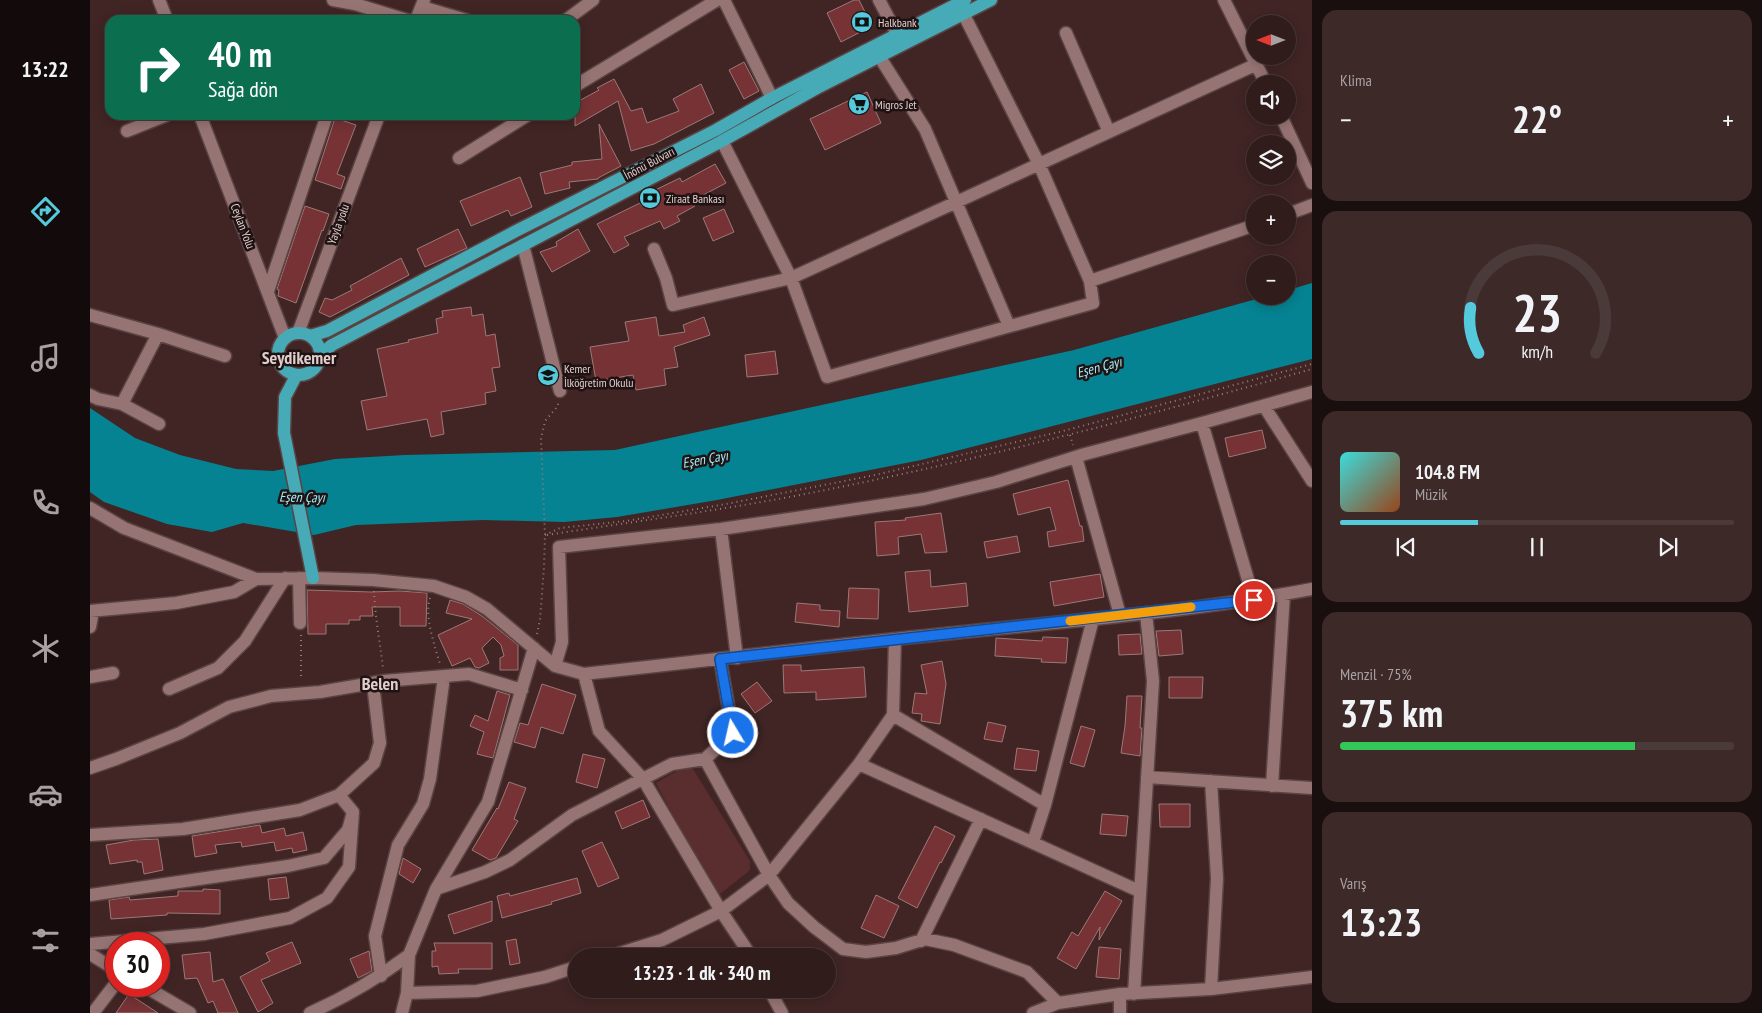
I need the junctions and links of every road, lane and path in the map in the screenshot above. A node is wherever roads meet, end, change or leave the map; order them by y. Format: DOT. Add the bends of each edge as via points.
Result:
graph roads {
  1 [pos="159,0"];
  2 [pos="332,0"];
  3 [pos="717,0"];
  4 [pos="724,0"];
  5 [pos="878,0"];
  6 [pos="965,0"];
  7 [pos="991,0"];
  8 [pos="1224,0"];
  9 [pos="589,1"];
  10 [pos="423,4"];
  11 [pos="964,13"];
  12 [pos="165,15"];
  13 [pos="391,15"];
  14 [pos="453,15"];
  15 [pos="572,15"];
  16 [pos="1066,33"];
  17 [pos="899,39"];
  18 [pos="1246,43"];
  19 [pos="879,56"];
  20 [pos="1255,65"];
  21 [pos="580,83"];
  22 [pos="772,98"];
  23 [pos="154,120"];
  24 [pos="202,120"];
  25 [pos="325,120"];
  26 [pos="377,120"];
  27 [pos="520,120"];
  28 [pos="1285,125"];
  29 [pos="127,131"];
  30 [pos="1109,132"];
  31 [pos="719,135"];
  32 [pos="459,158"];
  33 [pos="1039,164"];
  34 [pos="1312,183"];
  35 [pos="956,203"];
  36 [pos="1312,206"];
  37 [pos="1296,211"];
  38 [pos="1246,228"];
  39 [pos="516,231"];
  40 [pos="523,245"];
  41 [pos="654,249"];
  42 [pos="791,278"];
  43 [pos="1090,281"];
  44 [pos="268,291"];
  45 [pos="90,315"];
  46 [pos="1009,326"];
  47 [pos="158,334"];
  48 [pos="304,334"];
  49 [pos="286,338"];
  50 [pos="321,354"];
  51 [pos="225,356"];
  52 [pos="1312,364"];
  53 [pos="1312,369"];
  54 [pos="296,376"];
  55 [pos="560,391"];
  56 [pos="1312,392"];
  57 [pos="90,395"];
  58 [pos="122,404"];
  59 [pos="1264,406"];
  60 [pos="1202,423"];
  61 [pos="159,424"];
  62 [pos="1068,430"];
  63 [pos="1069,434"];
  64 [pos="1076,457"];
  65 [pos="1312,481"];
  66 [pos="92,513"];
  67 [pos="722,529"];
  68 [pos="545,535"];
  69 [pos="286,578"];
  70 [pos="299,578"];
  71 [pos="313,578"];
  72 [pos="256,579"];
  73 [pos="373,580"];
  74 [pos="434,586"];
  75 [pos="1312,589"];
  76 [pos="1284,594"];
  77 [pos="1254,600"];
  78 [pos="91,611"];
  79 [pos="1146,613"];
  80 [pos="1120,616"];
  81 [pos="1093,618"];
  82 [pos="300,623"];
  83 [pos="90,627"];
  84 [pos="895,639"];
  85 [pos="534,648"];
  86 [pos="737,658"];
  87 [pos="720,659"];
  88 [pos="555,666"];
  89 [pos="113,673"];
  90 [pos="584,674"];
  91 [pos="444,676"];
  92 [pos="90,677"];
  93 [pos="301,680"];
  94 [pos="378,682"];
  95 [pos="169,689"];
  96 [pos="522,690"];
  97 [pos="893,715"];
  98 [pos="705,760"];
  99 [pos="859,764"];
  100 [pos="90,768"];
  101 [pos="1147,777"];
  102 [pos="643,779"];
  103 [pos="1210,781"];
  104 [pos="1272,786"];
  105 [pos="1312,788"];
  106 [pos="339,795"];
  107 [pos="1045,805"];
  108 [pos="353,812"];
  109 [pos="981,819"];
  110 [pos="90,835"];
  111 [pos="1033,842"];
  112 [pos="769,875"];
  113 [pos="436,889"];
  114 [pos="1139,891"];
  115 [pos="90,895"];
  116 [pos="721,911"];
  117 [pos="921,941"];
  118 [pos="90,944"];
  119 [pos="636,948"];
  120 [pos="746,948"];
  121 [pos="90,954"];
  122 [pos="409,954"];
  123 [pos="105,963"];
  124 [pos="568,970"];
  125 [pos="381,976"];
  126 [pos="1312,977"];
  127 [pos="1211,989"];
  128 [pos="407,993"];
  129 [pos="1120,994"];
  130 [pos="1134,994"];
  131 [pos="105,997"];
  132 [pos="163,997"];
  133 [pos="774,998"];
  134 [pos="1058,1003"];
  135 [pos="93,1013"];
  136 [pos="190,1013"];
  137 [pos="310,1013"];
  138 [pos="402,1013"];
  139 [pos="782,1013"];
  140 [pos="1034,1013"];
  141 [pos="1120,1013"];
  1 -- 12 [label="street"];
  2 -- 13 [label="street"];
  3 -- 21 [label="street"];
  4 -- 22 [label="street"];
  5 -- 17 [label="street"];
  6 -- 17 [label="main road, İnönü Bulvarı"];
  7 -- 11 [label="main road, İnönü Bulvarı"];
  8 -- 18 [label="street"];
  9 -- 15 [label="street"];
  10 -- 14 [label="street"];
  11 -- 17 [label="main road, İnönü Bulvarı"];
  11 -- 33 [label="street"];
  16 -- 30 [label="street"];
  17 -- 19 [label="main road, İnönü Bulvarı"];
  17 -- 22 [label="main road, İnönü Bulvarı"];
  19 -- 31 [label="main road, İnönü Bulvarı"];
  19 -- 35 [label="street" via="925,129"];
  20 -- 30 [label="street"];
  22 -- 31 [label="main road, İnönü Bulvarı"];
  23 -- 29 [label="street"];
  24 -- 44 [label="street, Ceylan Yolu"];
  25 -- 44 [label="street"];
  26 -- 48 [label="street, Yayla yolu"];
  27 -- 32 [label="street"];
  28 -- 34 [label="street"];
  30 -- 33 [label="street"];
  31 -- 39 [label="main road, İnönü Bulvarı"];
  31 -- 40 [label="main road, İnönü Bulvarı"];
  31 -- 42 [label="street"];
  33 -- 35 [label="street"];
  33 -- 43 [label="street"];
  35 -- 42 [label="street"];
  35 -- 46 [label="street"];
  36 -- 37 [label="street"];
  38 -- 43 [label="street"];
  39 -- 40 [label="main road"];
  39 -- 48 [label="main road, İnönü Bulvarı" via="327,331"];
  40 -- 50 [label="main road, İnönü Bulvarı" via="332,345"];
  40 -- 55 [label="street"];
  41 -- 42 [label="street" via="673,305"];
  42 -- 46 [label="street" via="827,377"];
  43 -- 46 [label="street" via="1093,303"];
  44 -- 49 [label="street, Ceylan Yolu"];
  45 -- 47 [label="street"];
  47 -- 51 [label="street"];
  47 -- 58 [label="street"];
  48 -- 49 [label="main road"];
  48 -- 50 [label="main road" via="316,340"];
  49 -- 54 [label="main road" via="278,349 279,362"];
  50 -- 54 [label="main road" via="320,362 310,373"];
  52 -- 62 [label="path"];
  53 -- 63 [label="path"];
  54 -- 71 [label="main road" via="285,397 284,433"];
  55 -- 68 [label="path" via="558,406 545,421 541,439"];
  56 -- 59 [label="street"];
  57 -- 58 [label="street"];
  58 -- 61 [label="street"];
  59 -- 60 [label="street"];
  59 -- 65 [label="street"];
  60 -- 64 [label="street"];
  60 -- 77 [label="street"];
  62 -- 63 [label="path"];
  62 -- 68 [label="path" via="866,477 726,504 560,528"];
  63 -- 64 [label="path"];
  63 -- 68 [label="path" via="801,494"];
  64 -- 67 [label="street" via="996,482 924,499"];
  64 -- 80 [label="street"];
  66 -- 72 [label="street"];
  67 -- 86 [label="street"];
  67 -- 88 [label="street" via="559,547 562,642"];
  68 -- 85 [label="path" via="540,620"];
  69 -- 70 [label="street"];
  69 -- 72 [label="street"];
  69 -- 95 [label="street" via="246,641 218,668"];
  70 -- 71 [label="street"];
  70 -- 82 [label="street"];
  71 -- 73 [label="street"];
  72 -- 78 [label="street" via="234,592 176,604"];
  73 -- 74 [label="street"];
  73 -- 94 [label="path" via="375,620 380,639"];
  74 -- 85 [label="street" via="466,596 487,609"];
  74 -- 91 [label="path" via="429,602 430,623"];
  75 -- 76 [label="street"];
  76 -- 77 [label="street"];
  76 -- 104 [label="street"];
  77 -- 79 [label="street"];
  78 -- 83 [label="street"];
  79 -- 80 [label="street"];
  79 -- 101 [label="street" via="1153,681"];
  80 -- 81 [label="street"];
  81 -- 84 [label="street"];
  81 -- 107 [label="street"];
  82 -- 93 [label="path"];
  84 -- 86 [label="street"];
  84 -- 97 [label="street"];
  85 -- 88 [label="street"];
  85 -- 96 [label="street"];
  86 -- 87 [label="street"];
  87 -- 90 [label="street"];
  87 -- 98 [label="street" via="733,733"];
  88 -- 90 [label="street"];
  89 -- 92 [label="street"];
  90 -- 102 [label="street" via="599,731"];
  91 -- 94 [label="street"];
  91 -- 96 [label="street" via="469,674"];
  91 -- 125 [label="street" via="430,779 423,804 398,845 375,936"];
  94 -- 100 [label="street" via="271,696 229,707 180,733"];
  94 -- 106 [label="street" via="380,743 374,762"];
  96 -- 113 [label="street" via="488,802"];
  97 -- 99 [label="street"];
  97 -- 107 [label="street"];
  98 -- 102 [label="street" via="672,764"];
  98 -- 112 [label="street"];
  99 -- 109 [label="street"];
  99 -- 112 [label="street"];
  101 -- 103 [label="street"];
  101 -- 114 [label="street"];
  102 -- 113 [label="street" via="572,815 510,860"];
  102 -- 116 [label="street"];
  103 -- 104 [label="street"];
  103 -- 127 [label="street" via="1217,878"];
  104 -- 105 [label="street"];
  106 -- 108 [label="street"];
  106 -- 110 [label="street" via="300,810 182,830"];
  107 -- 111 [label="street"];
  108 -- 115 [label="street" via="348,830 324,858"];
  108 -- 118 [label="street" via="349,866 327,898 290,918 204,934"];
  109 -- 111 [label="street"];
  109 -- 117 [label="street"];
  111 -- 114 [label="street"];
  112 -- 116 [label="street"];
  112 -- 117 [label="street" via="788,903 844,948 866,952"];
  113 -- 122 [label="street"];
  114 -- 130 [label="street"];
  116 -- 119 [label="street" via="662,940"];
  116 -- 120 [label="street"];
  117 -- 134 [label="street" via="954,945 1027,972"];
  121 -- 123 [label="street"];
  122 -- 125 [label="street"];
  122 -- 128 [label="street"];
  124 -- 128 [label="street" via="478,991"];
  125 -- 137 [label="street"];
  126 -- 127 [label="street"];
  127 -- 130 [label="street"];
  128 -- 138 [label="street"];
  129 -- 130 [label="street"];
  129 -- 134 [label="street"];
  129 -- 141 [label="street"];
  131 -- 135 [label="street"];
  132 -- 136 [label="street"];
  133 -- 139 [label="street"];
  134 -- 140 [label="street"];
}
